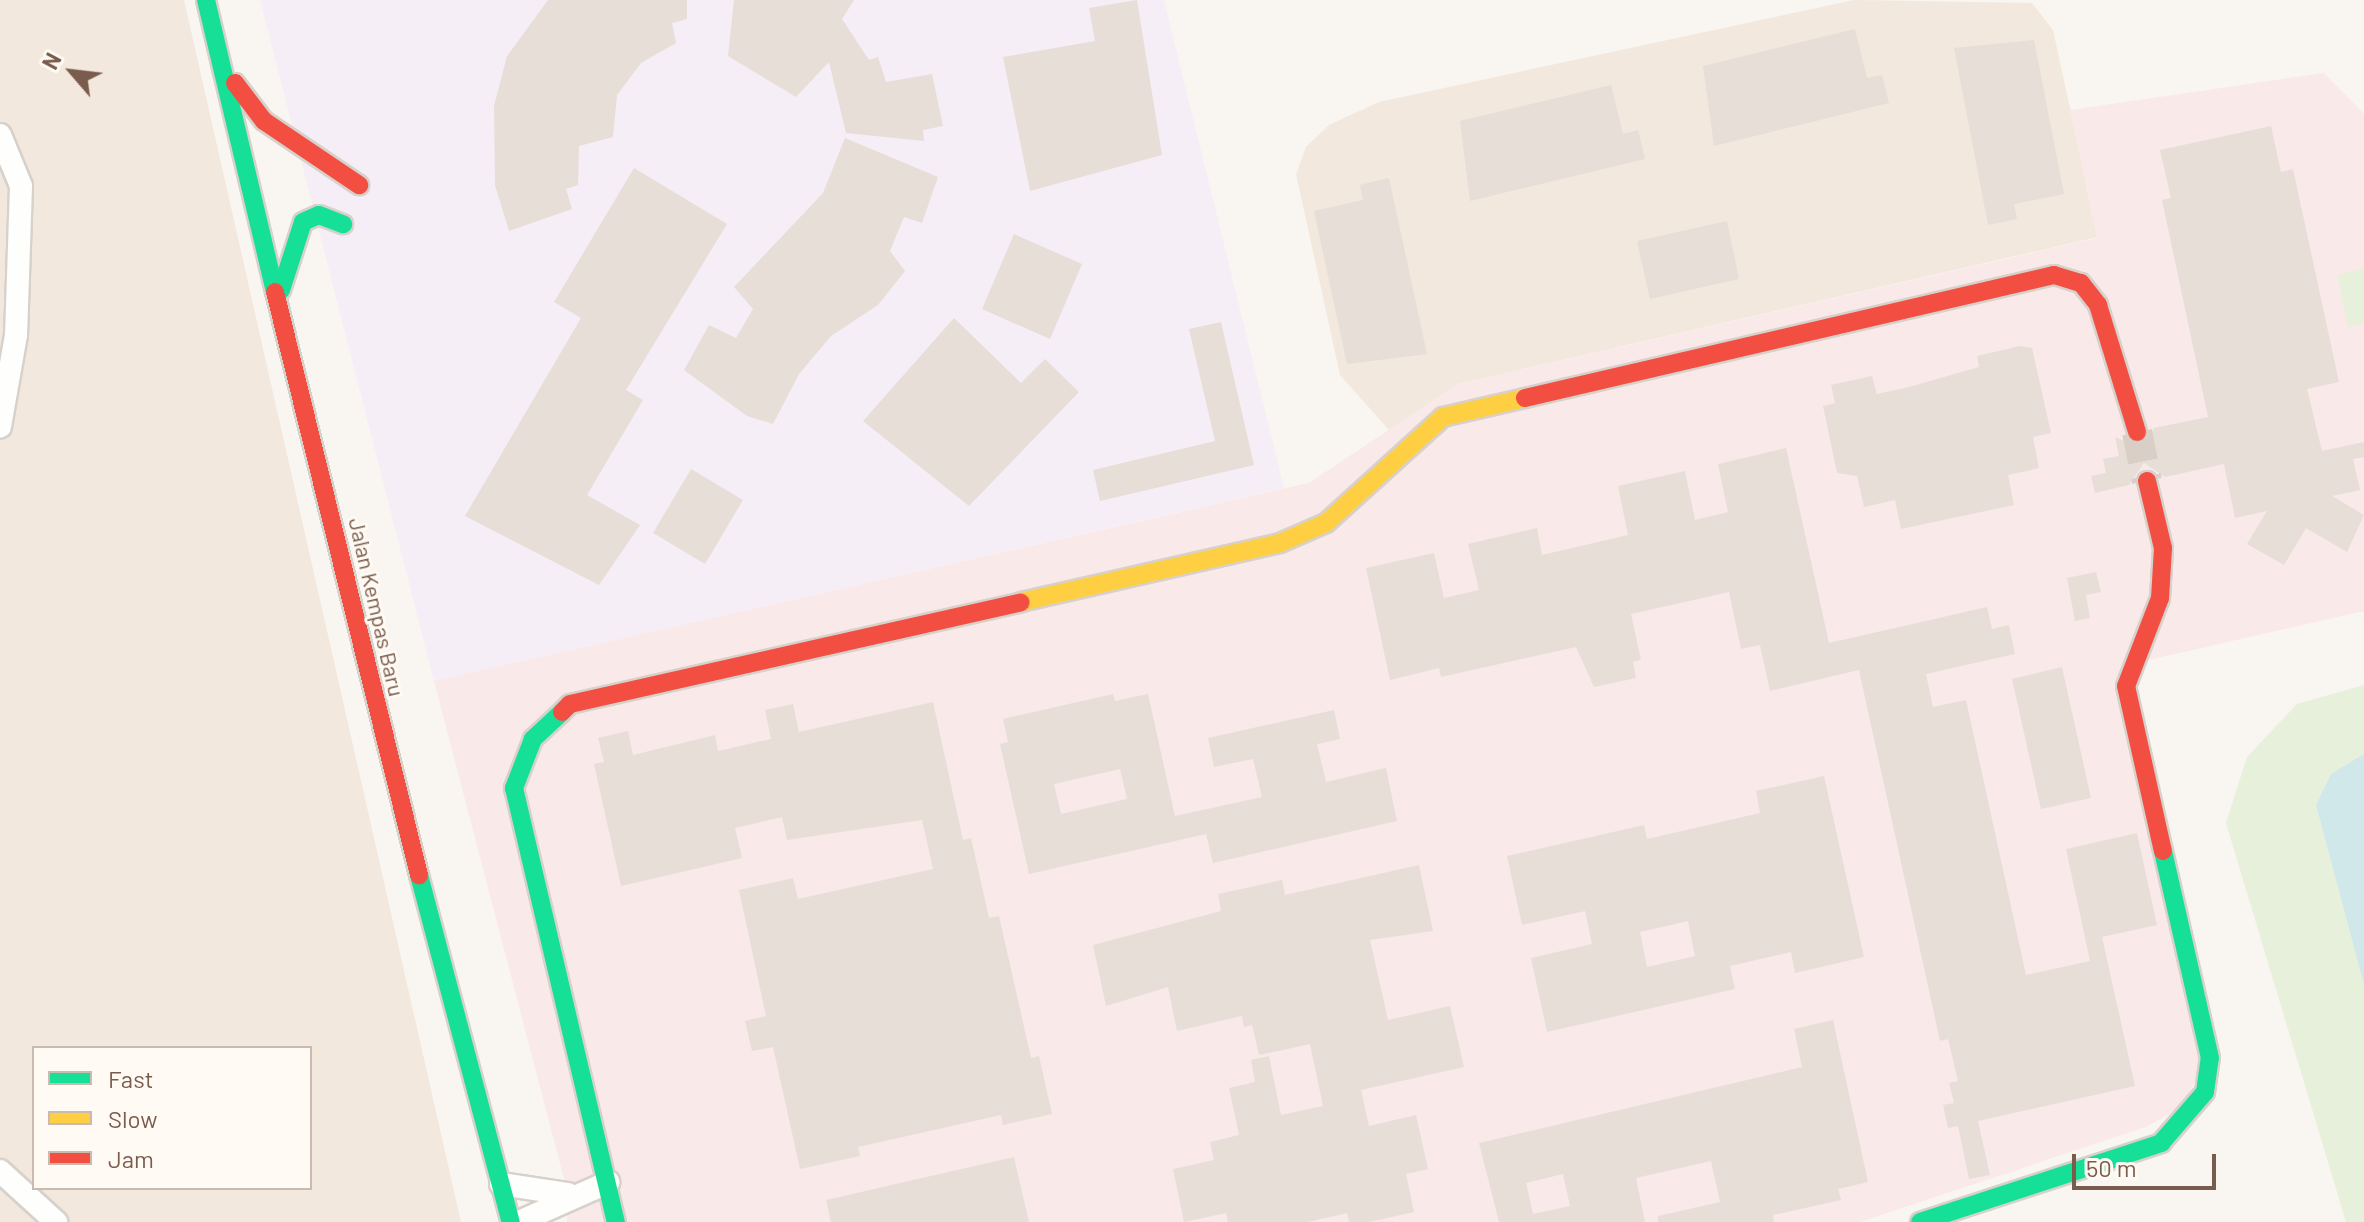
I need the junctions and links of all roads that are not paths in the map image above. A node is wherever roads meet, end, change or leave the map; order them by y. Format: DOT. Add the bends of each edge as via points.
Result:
graph roads {
  1 [pos="206,0"];
  2 [pos="226,65"];
  3 [pos="0,135"];
  4 [pos="359,185"];
  5 [pos="343,224"];
  6 [pos="278,309"];
  7 [pos="0,427"];
  8 [pos="2137,432"];
  9 [pos="2147,481"];
  10 [pos="0,1171"];
  11 [pos="609,1182"];
  12 [pos="501,1184"];
  13 [pos="568,1194"];
  14 [pos="56,1222"];
  15 [pos="511,1222"];
  16 [pos="519,1222"];
  17 [pos="616,1222"];
  18 [pos="1920,1222"];
  1 -- 2 [label="street, Jalan Kempas Baru"];
  2 -- 4 [label="street" via="253,113"];
  2 -- 6 [label="street, Jalan Kempas Baru"];
  3 -- 7 [label="street" via="21,186 16,335"];
  5 -- 6 [label="street" via="319,215 303,222 285,259"];
  6 -- 12 [label="street, Jalan Kempas Baru" via="474,1101"];
  8 -- 11 [label="street" via="2098,305 2081,283 2054,275 1443,417 1326,523 1280,543 570,704 533,739 514,788"];
  9 -- 18 [label="street" via="2163,548 2160,598 2126,686 2210,1058 2205,1092 2161,1143"];
  10 -- 14 [label="street"];
  11 -- 13 [label="street"];
  11 -- 17 [label="street"];
  12 -- 13 [label="street"];
  12 -- 15 [label="street, Jalan Kempas Baru"];
  13 -- 16 [label="street"];
}
